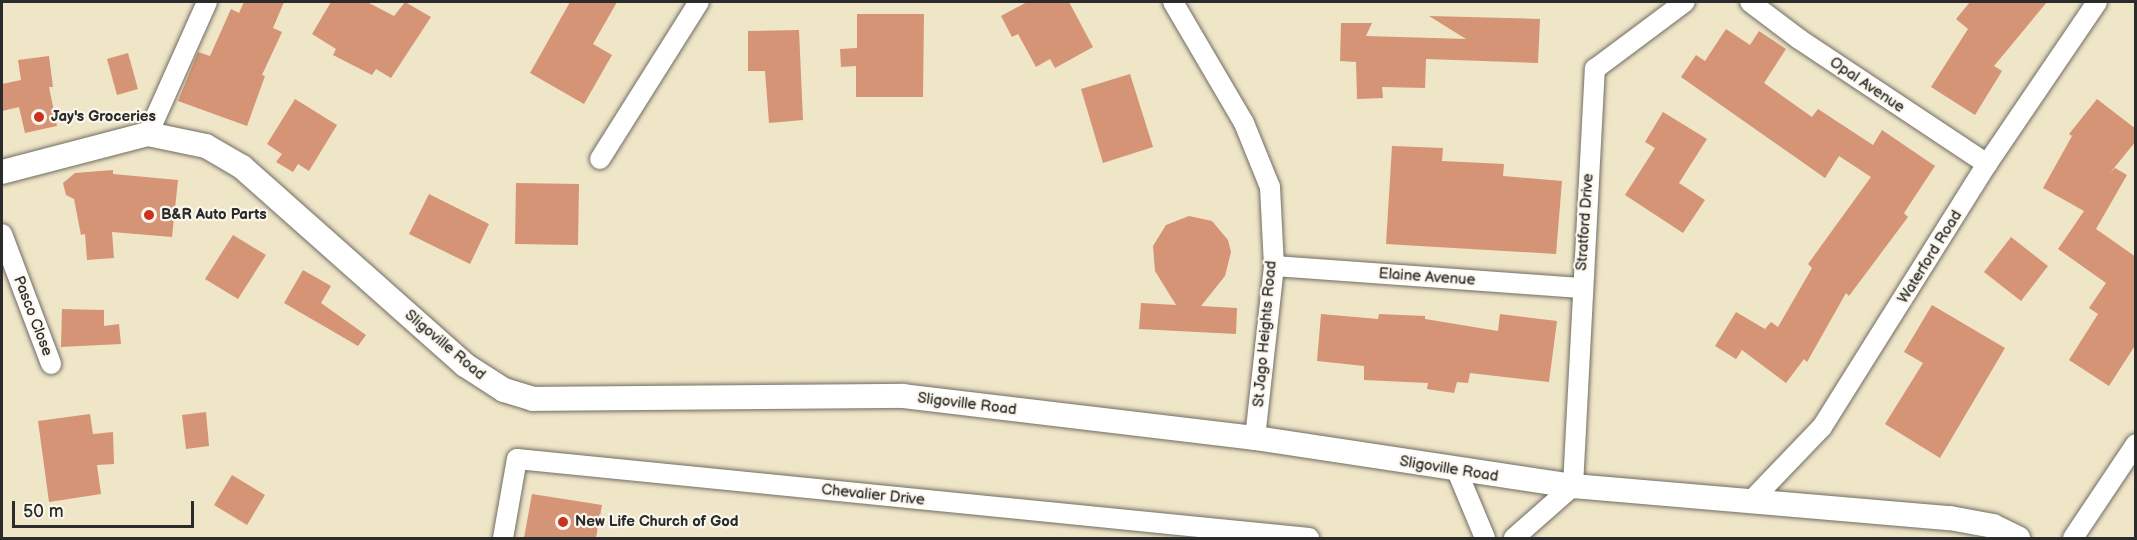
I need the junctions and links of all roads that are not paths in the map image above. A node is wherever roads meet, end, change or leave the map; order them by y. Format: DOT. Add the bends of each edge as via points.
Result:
graph roads {
  1 [pos="207,2"];
  2 [pos="699,2"];
  3 [pos="1173,2"];
  4 [pos="1684,2"];
  5 [pos="1750,2"];
  6 [pos="2097,2"];
  7 [pos="148,134"];
  8 [pos="600,159"];
  9 [pos="1987,164"];
  10 [pos="2,172"];
  11 [pos="2,234"];
  12 [pos="1274,266"];
  13 [pos="1581,288"];
  14 [pos="51,364"];
  15 [pos="1255,438"];
  16 [pos="2136,444"];
  17 [pos="1457,471"];
  18 [pos="1573,486"];
  19 [pos="1750,502"];
  20 [pos="503,538"];
  21 [pos="1310,538"];
  22 [pos="1485,538"];
  23 [pos="1514,538"];
  24 [pos="2018,538"];
  25 [pos="2073,538"];
  1 -- 7 [label="street"];
  2 -- 8 [label="street"];
  3 -- 12 [label="street, St Jago Heights Road" via="1244,123 1270,187"];
  4 -- 13 [label="street, Stratford Drive" via="1595,69"];
  5 -- 9 [label="street, Opal Avenue"];
  6 -- 9 [label="street, Waterford Road"];
  7 -- 10 [label="street, Sligoville Road"];
  7 -- 15 [label="street, Sligoville Road" via="206,146 242,167 465,365 504,390 533,399 903,396"];
  9 -- 19 [label="street, Waterford Road" via="1822,427"];
  11 -- 14 [label="street, Pasco Close"];
  12 -- 13 [label="street, Elaine Avenue"];
  12 -- 15 [label="street, St Jago Heights Road"];
  13 -- 18 [label="street, Stratford Drive"];
  15 -- 17 [label="street, Sligoville Road"];
  16 -- 25 [label="street"];
  17 -- 18 [label="street, Sligoville Road"];
  17 -- 22 [label="street"];
  18 -- 19 [label="street, Sligoville Road"];
  18 -- 23 [label="street"];
  19 -- 24 [label="street, Sligoville Road" via="1950,518 1993,526"];
  20 -- 21 [label="street, Chevalier Drive" via="517,459"];
}
